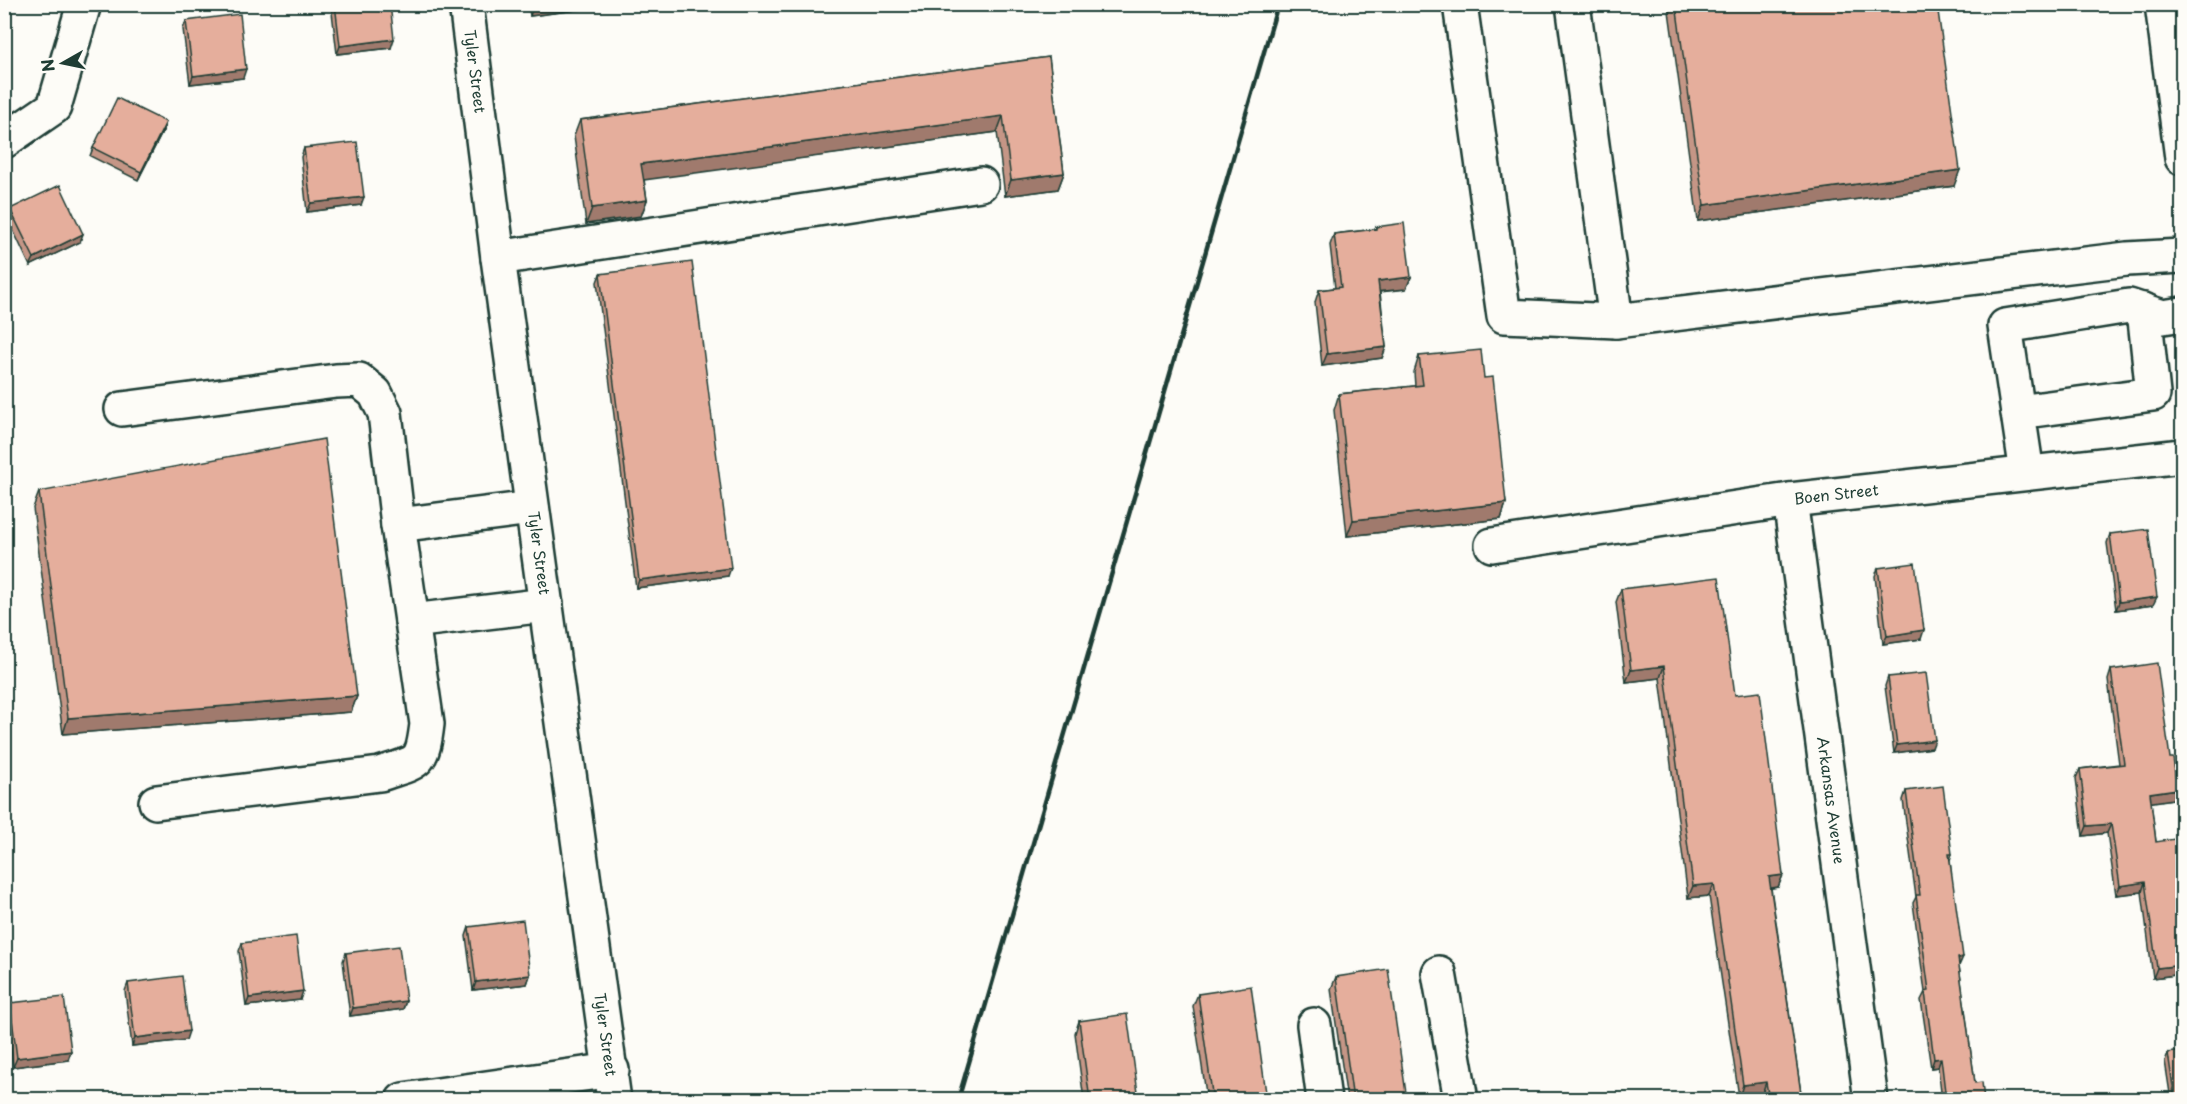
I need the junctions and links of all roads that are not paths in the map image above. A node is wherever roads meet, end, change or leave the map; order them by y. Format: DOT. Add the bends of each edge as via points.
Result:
graph roads {
  1 [pos="84,4"];
  2 [pos="466,4"];
  3 [pos="1461,4"];
  4 [pos="1573,4"];
  5 [pos="2162,4"];
  6 [pos="2176,59"];
  7 [pos="4,141"];
  8 [pos="2182,158"];
  9 [pos="981,184"];
  10 [pos="2182,256"];
  11 [pos="498,258"];
  12 [pos="2144,310"];
  13 [pos="2182,315"];
  14 [pos="1616,321"];
  15 [pos="122,409"];
  16 [pos="2018,412"];
  17 [pos="2182,456"];
  18 [pos="2027,473"];
  19 [pos="1790,500"];
  20 [pos="532,507"];
  21 [pos="398,525"];
  22 [pos="1492,545"];
  23 [pos="546,605"];
  24 [pos="412,621"];
  25 [pos="156,802"];
  26 [pos="1439,973"];
  27 [pos="1314,1025"];
  28 [pos="613,1085"];
  29 [pos="403,1100"];
  30 [pos="1324,1100"];
  31 [pos="1461,1100"];
  32 [pos="1871,1100"];
  1 -- 7 [label="street" via="54,107"];
  2 -- 11 [label="street, Tyler Street"];
  3 -- 14 [label="street" via="1503,316"];
  4 -- 14 [label="street"];
  5 -- 6 [label="street"];
  6 -- 8 [label="street"];
  9 -- 11 [label="street"];
  10 -- 14 [label="street" via="2115,260"];
  11 -- 20 [label="street, Tyler Street"];
  12 -- 13 [label="street" via="2163,317"];
  12 -- 16 [label="street" via="2152,394"];
  12 -- 16 [label="street" via="2129,306 2005,326"];
  15 -- 21 [label="street" via="358,380 375,393 386,413"];
  16 -- 18 [label="street"];
  17 -- 18 [label="street, Boen Street"];
  18 -- 19 [label="street, Boen Street"];
  19 -- 22 [label="street, Boen Street"];
  19 -- 32 [label="street, Arkansas Avenue"];
  20 -- 21 [label="street"];
  20 -- 23 [label="street, Tyler Street"];
  21 -- 24 [label="street"];
  23 -- 24 [label="street"];
  23 -- 28 [label="street, Tyler Street"];
  24 -- 25 [label="street" via="427,724 424,749 415,762 380,774"];
  26 -- 31 [label="street"];
  27 -- 30 [label="street"];
  28 -- 29 [label="street"];
}
